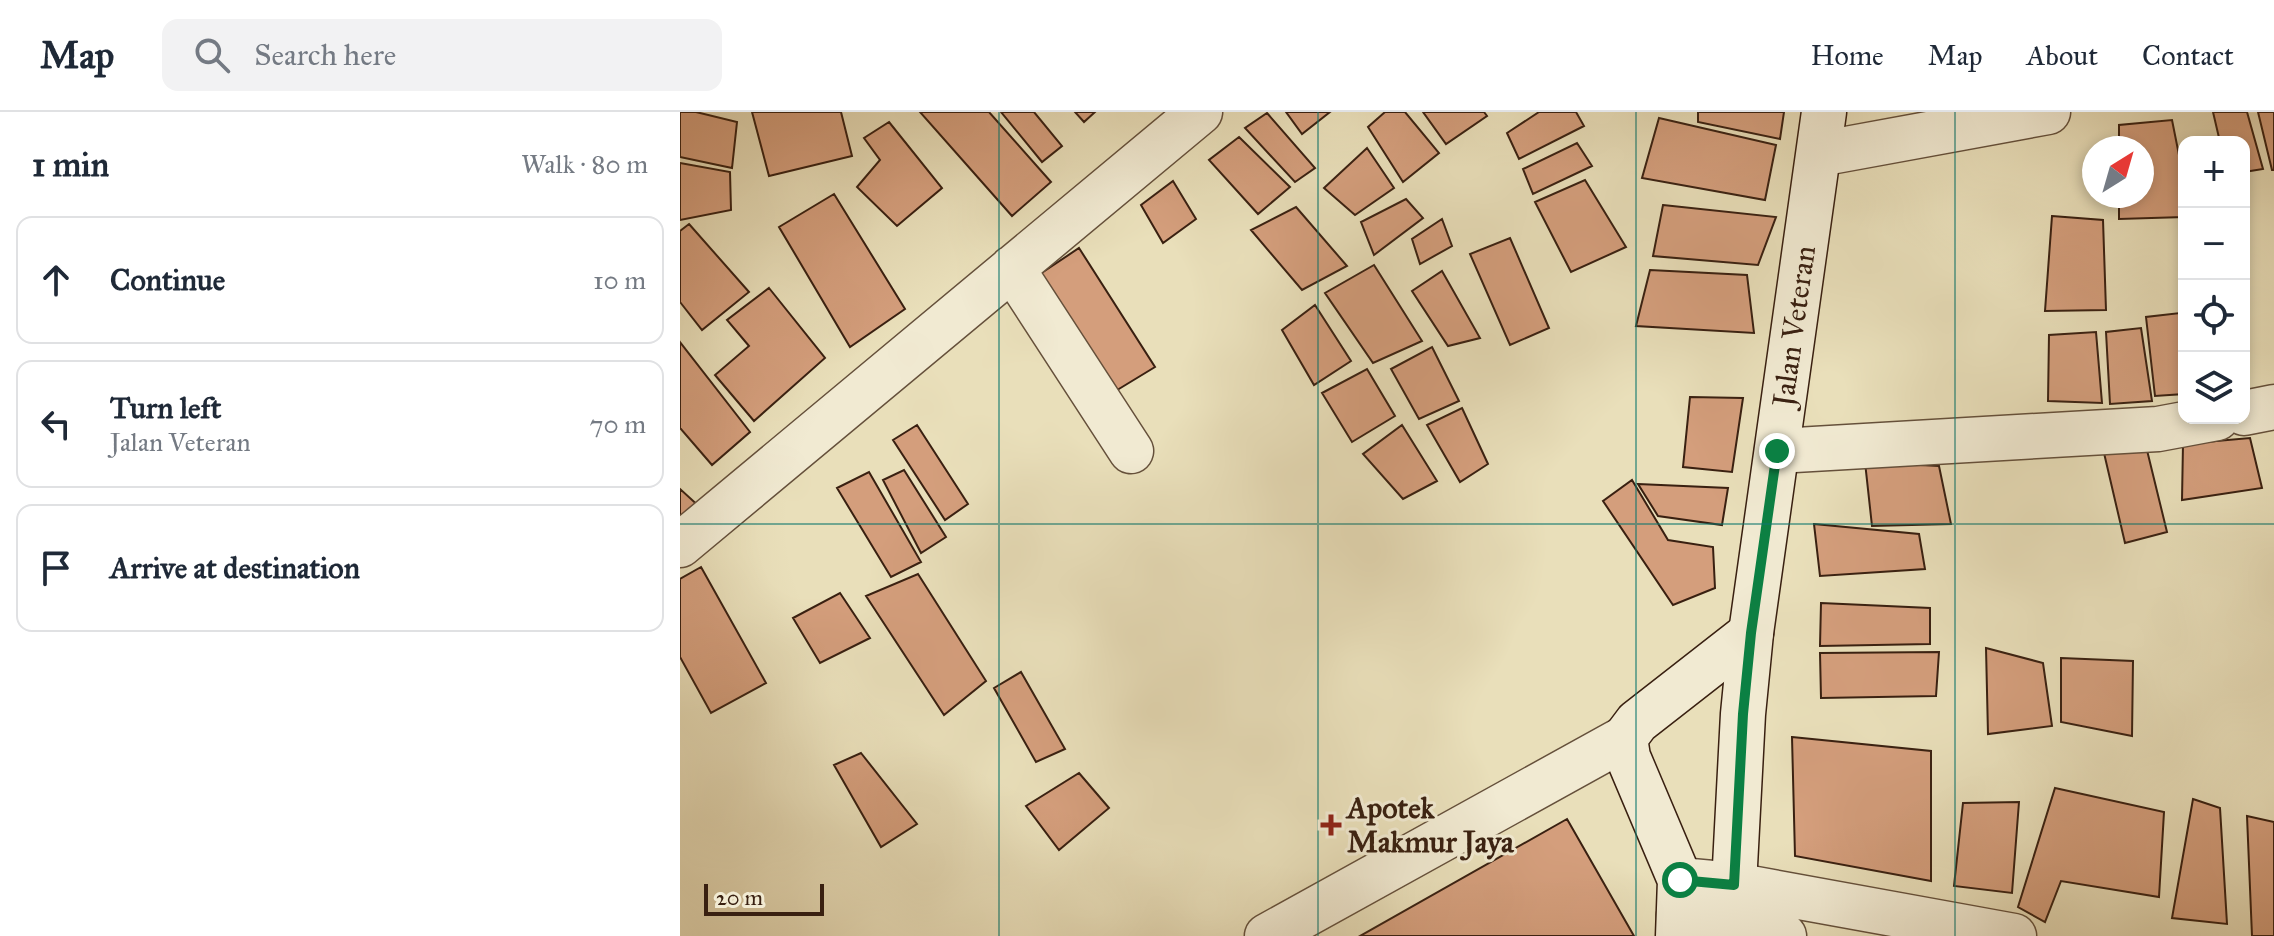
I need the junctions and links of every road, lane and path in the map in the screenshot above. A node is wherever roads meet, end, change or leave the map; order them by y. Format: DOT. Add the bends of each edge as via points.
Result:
graph roads {
  1 [pos="1200,112"];
  2 [pos="2048,112"];
  3 [pos="1822,133"];
  4 [pos="1012,268"];
  5 [pos="2274,407"];
  6 [pos="2250,412"];
  7 [pos="2185,424"];
  8 [pos="1131,451"];
  9 [pos="1777,451"];
  10 [pos="680,545"];
  11 [pos="1751,633"];
  12 [pos="1625,738"];
  13 [pos="1679,910"];
  14 [pos="1731,914"];
  15 [pos="1267,936"];
  16 [pos="1784,936"];
  17 [pos="2014,936"];
  1 -- 4 [label="street"];
  2 -- 3 [label="street"];
  3 -- 9 [label="street, Jalan Veteran"];
  4 -- 8 [label="street"];
  4 -- 10 [label="street"];
  5 -- 6 [label="street"];
  7 -- 9 [label="street"];
  9 -- 11 [label="street, Jalan Veteran"];
  11 -- 12 [label="street" via="1637,722"];
  11 -- 14 [label="street, Jalan Veteran"];
  12 -- 13 [label="street"];
  12 -- 15 [label="street"];
  13 -- 14 [label="street"];
  14 -- 16 [label="street"];
  14 -- 17 [label="street"];
}
